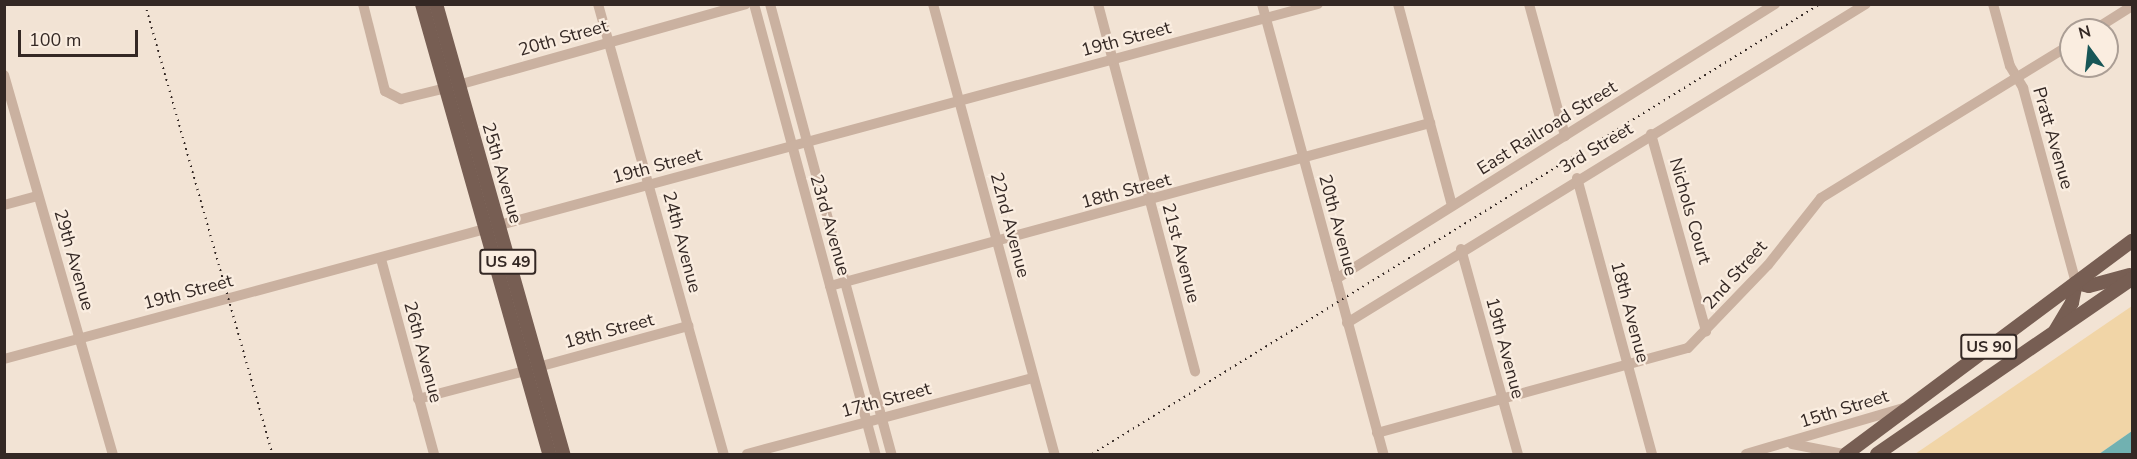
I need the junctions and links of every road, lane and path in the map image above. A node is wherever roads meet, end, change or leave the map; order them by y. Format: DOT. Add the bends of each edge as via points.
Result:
graph roads {
  1 [pos="363,4"];
  2 [pos="423,4"];
  3 [pos="436,4"];
  4 [pos="598,4"];
  5 [pos="746,4"];
  6 [pos="754,4"];
  7 [pos="770,4"];
  8 [pos="933,4"];
  9 [pos="1098,4"];
  10 [pos="1262,4"];
  11 [pos="1318,4"];
  12 [pos="1398,4"];
  13 [pos="1529,4"];
  14 [pos="1775,4"];
  15 [pos="1866,4"];
  16 [pos="1992,4"];
  17 [pos="2133,6"];
  18 [pos="2114,18"];
  19 [pos="1266,19"];
  20 [pos="609,42"];
  21 [pos="2059,51"];
  22 [pos="1113,60"];
  23 [pos="4,75"];
  24 [pos="2016,77"];
  25 [pos="452,86"];
  26 [pos="959,102"];
  27 [pos="1430,123"];
  28 [pos="1651,134"];
  29 [pos="1565,136"];
  30 [pos="808,142"];
  31 [pos="791,147"];
  32 [pos="1304,159"];
  33 [pos="1577,178"];
  34 [pos="649,185"];
  35 [pos="39,196"];
  36 [pos="1151,201"];
  37 [pos="4,205"];
  38 [pos="1452,205"];
  39 [pos="492,228"];
  40 [pos="2133,241"];
  41 [pos="997,242"];
  42 [pos="1461,249"];
  43 [pos="381,259"];
  44 [pos="2133,277"];
  45 [pos="1336,279"];
  46 [pos="845,282"];
  47 [pos="2076,283"];
  48 [pos="830,286"];
  49 [pos="1347,323"];
  50 [pos="688,326"];
  51 [pos="1706,331"];
  52 [pos="2054,333"];
  53 [pos="80,338"];
  54 [pos="4,359"];
  55 [pos="1628,365"];
  56 [pos="532,369"];
  57 [pos="1195,371"];
  58 [pos="1033,378"];
  59 [pos="418,399"];
  60 [pos="1502,399"];
  61 [pos="1909,406"];
  62 [pos="881,418"];
  63 [pos="867,422"];
  64 [pos="1377,433"];
  65 [pos="1789,443"];
  66 [pos="113,454"];
  67 [pos="434,454"];
  68 [pos="549,454"];
  69 [pos="563,454"];
  70 [pos="724,454"];
  71 [pos="747,454"];
  72 [pos="875,454"];
  73 [pos="891,454"];
  74 [pos="1054,454"];
  75 [pos="1383,454"];
  76 [pos="1518,454"];
  77 [pos="1652,454"];
  78 [pos="1746,454"];
  79 [pos="1844,454"];
  80 [pos="1876,454"];
  1 -- 25 [label="street, 20th Street" via="383,86 401,99"];
  2 -- 25 [label="main road, 25th Avenue / US 49"];
  3 -- 25 [label="main road, 25th Avenue / US 49"];
  4 -- 20 [label="street, 24th Avenue"];
  5 -- 20 [label="street, 20th Street"];
  6 -- 31 [label="street, 23rd Avenue"];
  7 -- 30 [label="street, 23rd Avenue"];
  8 -- 26 [label="street, 22nd Avenue"];
  9 -- 22 [label="street, 21st Avenue"];
  10 -- 19 [label="street, 20th Avenue"];
  11 -- 19 [label="street, 19th Street"];
  12 -- 27 [label="street"];
  13 -- 29 [label="street"];
  14 -- 29 [label="street, East Railroad Street"];
  15 -- 28 [label="street, 3rd Street"];
  16 -- 24 [label="street, Pratt Avenue"];
  17 -- 18 [label="street"];
  19 -- 22 [label="street, 19th Street"];
  19 -- 32 [label="street, 20th Avenue"];
  20 -- 25 [label="street, 20th Street"];
  20 -- 34 [label="street, 24th Avenue"];
  21 -- 24 [label="street, 2nd Street"];
  22 -- 26 [label="street, 19th Street"];
  22 -- 36 [label="street, 21st Avenue"];
  23 -- 35 [label="street, 29th Avenue"];
  24 -- 47 [label="street, Pratt Avenue"];
  24 -- 51 [label="street, 2nd Street" via="1821,198"];
  25 -- 39 [label="main road, 25th Avenue / US 49"];
  26 -- 30 [label="street, 19th Street"];
  26 -- 41 [label="street, 22nd Avenue"];
  27 -- 32 [label="street, 18th Street"];
  27 -- 38 [label="street"];
  28 -- 33 [label="street, 3rd Street"];
  28 -- 51 [label="street, Nichols Court"];
  29 -- 38 [label="street, East Railroad Street"];
  30 -- 31 [label="street, 19th Street"];
  30 -- 46 [label="street, 23rd Avenue"];
  31 -- 34 [label="street, 19th Street"];
  31 -- 48 [label="street, 23rd Avenue"];
  32 -- 36 [label="street, 18th Street"];
  32 -- 45 [label="street, 20th Avenue"];
  33 -- 42 [label="street, 3rd Street"];
  33 -- 55 [label="street, 18th Avenue"];
  34 -- 39 [label="street, 19th Street"];
  34 -- 50 [label="street, 24th Avenue"];
  35 -- 37 [label="street"];
  35 -- 53 [label="street, 29th Avenue"];
  36 -- 41 [label="street, 18th Street"];
  36 -- 57 [label="street, 21st Avenue"];
  38 -- 45 [label="street, East Railroad Street"];
  39 -- 43 [label="street, 19th Street"];
  39 -- 56 [label="main road, 25th Avenue / US 49"];
  40 -- 47 [label="main road, US 90"];
  41 -- 46 [label="street, 18th Street"];
  41 -- 58 [label="street, 22nd Avenue"];
  42 -- 49 [label="street, 3rd Street"];
  42 -- 60 [label="street, 19th Avenue"];
  43 -- 53 [label="street, 19th Street"];
  43 -- 59 [label="street, 26th Avenue"];
  44 -- 47 [label="main road" via="2089,286"];
  44 -- 52 [label="main road, US 90"];
  45 -- 49 [label="street, 20th Avenue"];
  46 -- 48 [label="street, 18th Street"];
  46 -- 62 [label="street, 23rd Avenue"];
  47 -- 52 [label="main road" via="2072,303"];
  47 -- 61 [label="main road, US 90"];
  48 -- 63 [label="street, 23rd Avenue"];
  49 -- 64 [label="street, 20th Avenue"];
  50 -- 56 [label="street, 18th Street"];
  50 -- 70 [label="street, 24th Avenue"];
  51 -- 55 [label="street, 2nd Street" via="1688,348"];
  52 -- 80 [label="main road, US 90"];
  53 -- 54 [label="street, 19th Street"];
  53 -- 66 [label="street, 29th Avenue"];
  55 -- 60 [label="street, 2nd Street"];
  55 -- 77 [label="street, 18th Avenue"];
  56 -- 59 [label="street, 18th Street"];
  56 -- 68 [label="main road, 25th Avenue / US 49"];
  56 -- 69 [label="main road, 25th Avenue / US 49"];
  58 -- 62 [label="street, 17th Street"];
  58 -- 74 [label="street, 22nd Avenue"];
  59 -- 67 [label="street, 26th Avenue"];
  60 -- 64 [label="street, 2nd Street"];
  60 -- 76 [label="street, 19th Avenue"];
  61 -- 65 [label="street, 15th Street"];
  61 -- 79 [label="main road, US 90"];
  62 -- 63 [label="street, 17th Street"];
  62 -- 73 [label="street, 23rd Avenue"];
  63 -- 71 [label="street, 17th Street"];
  63 -- 72 [label="street, 23rd Avenue"];
  64 -- 75 [label="street, 20th Avenue"];
  65 -- 78 [label="street, 15th Street"];
  65 -- 79 [label="street, 15th Street"];
}
